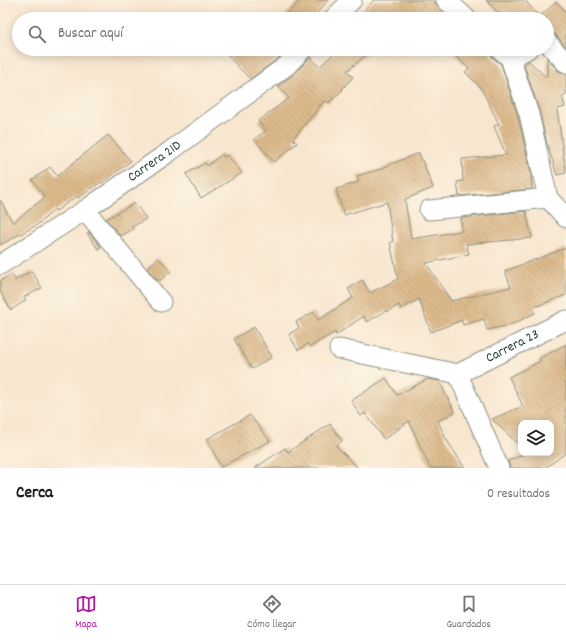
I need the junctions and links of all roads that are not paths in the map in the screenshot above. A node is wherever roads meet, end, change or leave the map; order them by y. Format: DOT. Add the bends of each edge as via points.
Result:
graph roads {
  1 [pos="352,0"];
  2 [pos="446,0"];
  3 [pos="340,12"];
  4 [pos="459,12"];
  5 [pos="554,50"];
  6 [pos="296,56"];
  7 [pos="506,56"];
  8 [pos="566,63"];
  9 [pos="548,198"];
  10 [pos="86,210"];
  11 [pos="429,210"];
  12 [pos="566,218"];
  13 [pos="0,265"];
  14 [pos="161,302"];
  15 [pos="566,320"];
  16 [pos="339,349"];
  17 [pos="458,374"];
  18 [pos="499,468"];
  1 -- 3 [label="street"];
  2 -- 4 [label="street"];
  5 -- 8 [label="street"];
  6 -- 10 [label="street, Carrera 21D" via="169,152"];
  7 -- 9 [label="street" via="529,114"];
  9 -- 11 [label="street"];
  9 -- 12 [label="street"];
  10 -- 13 [label="street, Carrera 21D"];
  10 -- 14 [label="street"];
  15 -- 17 [label="street, Carrera 23"];
  16 -- 17 [label="street"];
  17 -- 18 [label="street"];
}
